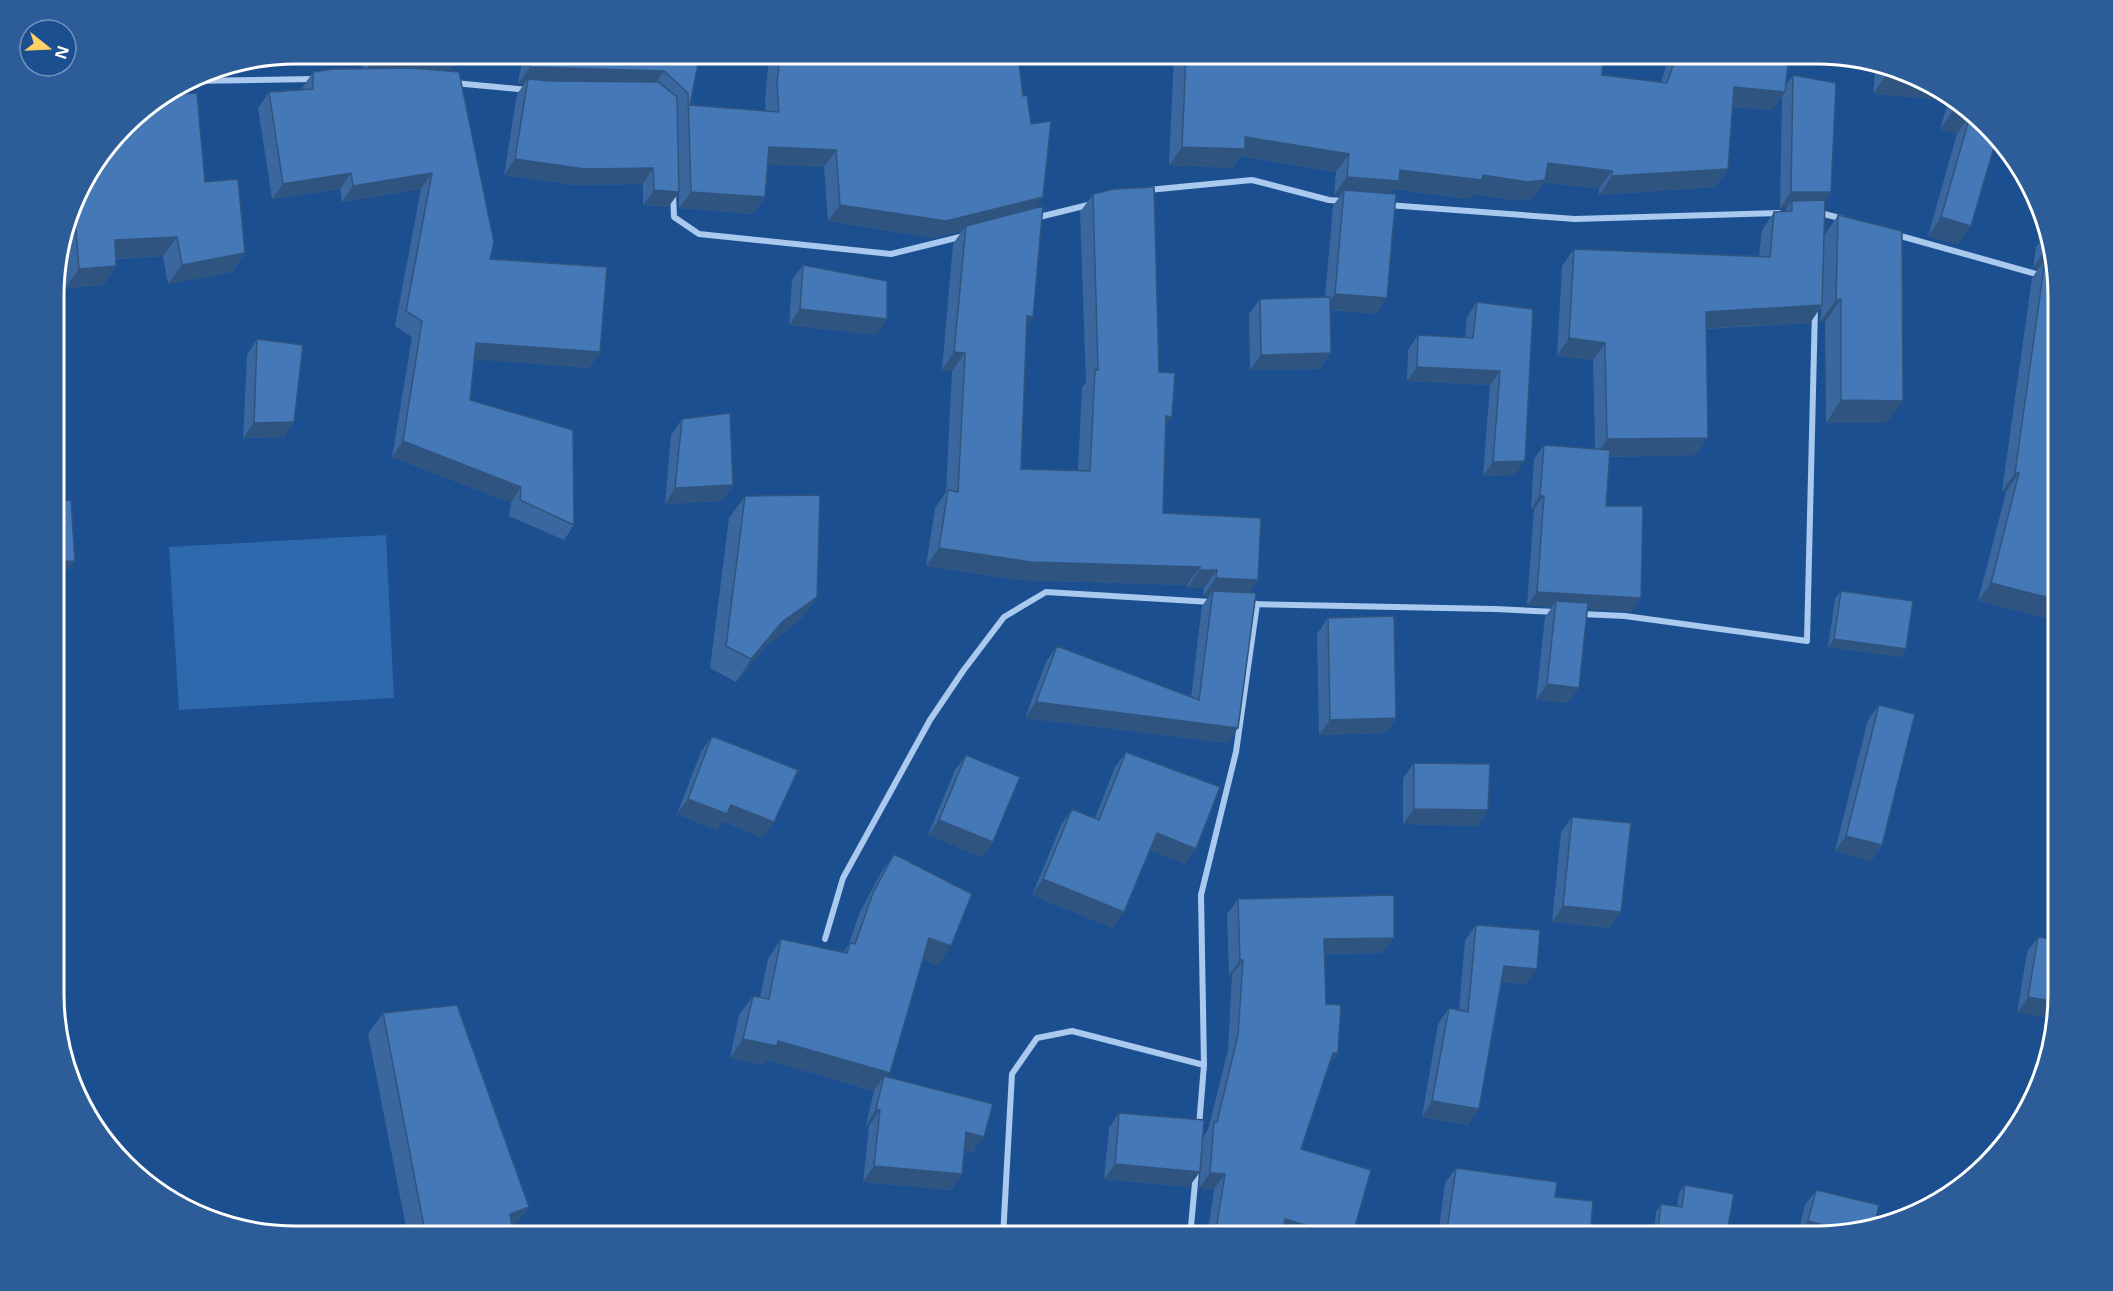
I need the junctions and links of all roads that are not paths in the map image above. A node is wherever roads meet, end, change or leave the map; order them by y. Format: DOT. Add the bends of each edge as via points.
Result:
graph roads {
  1 [pos="321,79"];
  2 [pos="212,81"];
  3 [pos="447,82"];
  4 [pos="538,91"];
  5 [pos="673,181"];
  6 [pos="1140,192"];
  7 [pos="1352,202"];
  8 [pos="1095,203"];
  9 [pos="1376,204"];
  10 [pos="1806,212"];
  11 [pos="1818,212"];
  12 [pos="1783,213"];
  13 [pos="1027,220"];
  14 [pos="1851,221"];
  15 [pos="1817,224"];
  16 [pos="970,234"];
  17 [pos="1895,234"];
  18 [pos="2048,277"];
  19 [pos="1816,295"];
  20 [pos="1222,602"];
  21 [pos="1245,604"];
  22 [pos="1257,604"];
  23 [pos="1566,613"];
  24 [pos="1578,614"];
  25 [pos="825,939"];
  26 [pos="1204,1065"];
  27 [pos="1199,1134"];
  28 [pos="1196,1168"];
  29 [pos="1004,1226"];
  30 [pos="1191,1226"];
  1 -- 2 [label="street"];
  3 -- 4 [label="street"];
  5 -- 16 [label="street" via="674,217 699,234 891,254"];
  6 -- 7 [label="street" via="1252,180"];
  8 -- 13 [label="street"];
  9 -- 12 [label="street" via="1575,219"];
  10 -- 11 [label="street"];
  11 -- 14 [label="street"];
  11 -- 15 [label="street"];
  17 -- 18 [label="street"];
  19 -- 24 [label="street" via="1807,640 1624,616"];
  20 -- 25 [label="street" via="1046,592 1004,617 930,720 843,878"];
  21 -- 22 [label="street"];
  22 -- 23 [label="street"];
  22 -- 26 [label="street" via="1236,752 1201,896"];
  26 -- 27 [label="street"];
  26 -- 29 [label="street" via="1072,1031 1037,1038 1012,1074"];
  28 -- 30 [label="street"];
}
